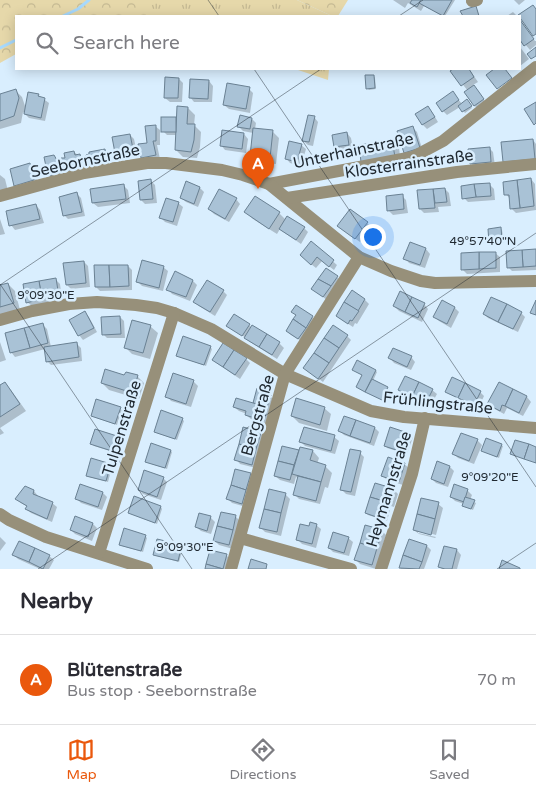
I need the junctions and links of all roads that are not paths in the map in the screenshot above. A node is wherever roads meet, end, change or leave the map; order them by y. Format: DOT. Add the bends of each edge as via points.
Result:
graph roads {
  1 [pos="536,67"];
  2 [pos="536,164"];
  3 [pos="269,184"];
  4 [pos="0,196"];
  5 [pos="286,198"];
  6 [pos="358,257"];
  7 [pos="536,282"];
  8 [pos="174,313"];
  9 [pos="0,320"];
  10 [pos="285,374"];
  11 [pos="425,418"];
  12 [pos="536,428"];
  13 [pos="0,514"];
  14 [pos="240,538"];
  15 [pos="99,553"];
  16 [pos="148,569"];
  17 [pos="231,569"];
  18 [pos="351,569"];
  19 [pos="380,569"];
  1 -- 3 [label="street, Unterhainstraße" via="443,141 413,157"];
  2 -- 5 [label="street, Klosterrainstraße" via="457,172"];
  3 -- 4 [label="street, Seebornstraße" via="222,170 147,163 84,174"];
  3 -- 5 [label="street, Seebornstraße"];
  5 -- 6 [label="street, Seebornstraße"];
  6 -- 7 [label="street, Seebornstraße" via="391,271 435,283"];
  6 -- 10 [label="street, Bergstraße"];
  8 -- 9 [label="street, Frühlingstraße" via="136,304 97,302 69,304"];
  8 -- 10 [label="street, Frühlingstraße" via="211,329"];
  8 -- 15 [label="street, Tulpenstraße"];
  10 -- 11 [label="street, Frühlingstraße" via="371,411"];
  10 -- 14 [label="street, Bergstraße"];
  11 -- 12 [label="street, Frühlingstraße"];
  11 -- 19 [label="street, Heymannstraße" via="412,474"];
  13 -- 15 [label="street" via="46,537"];
  14 -- 17 [label="street, Bergstraße"];
  14 -- 18 [label="street"];
  15 -- 16 [label="street"];
}
